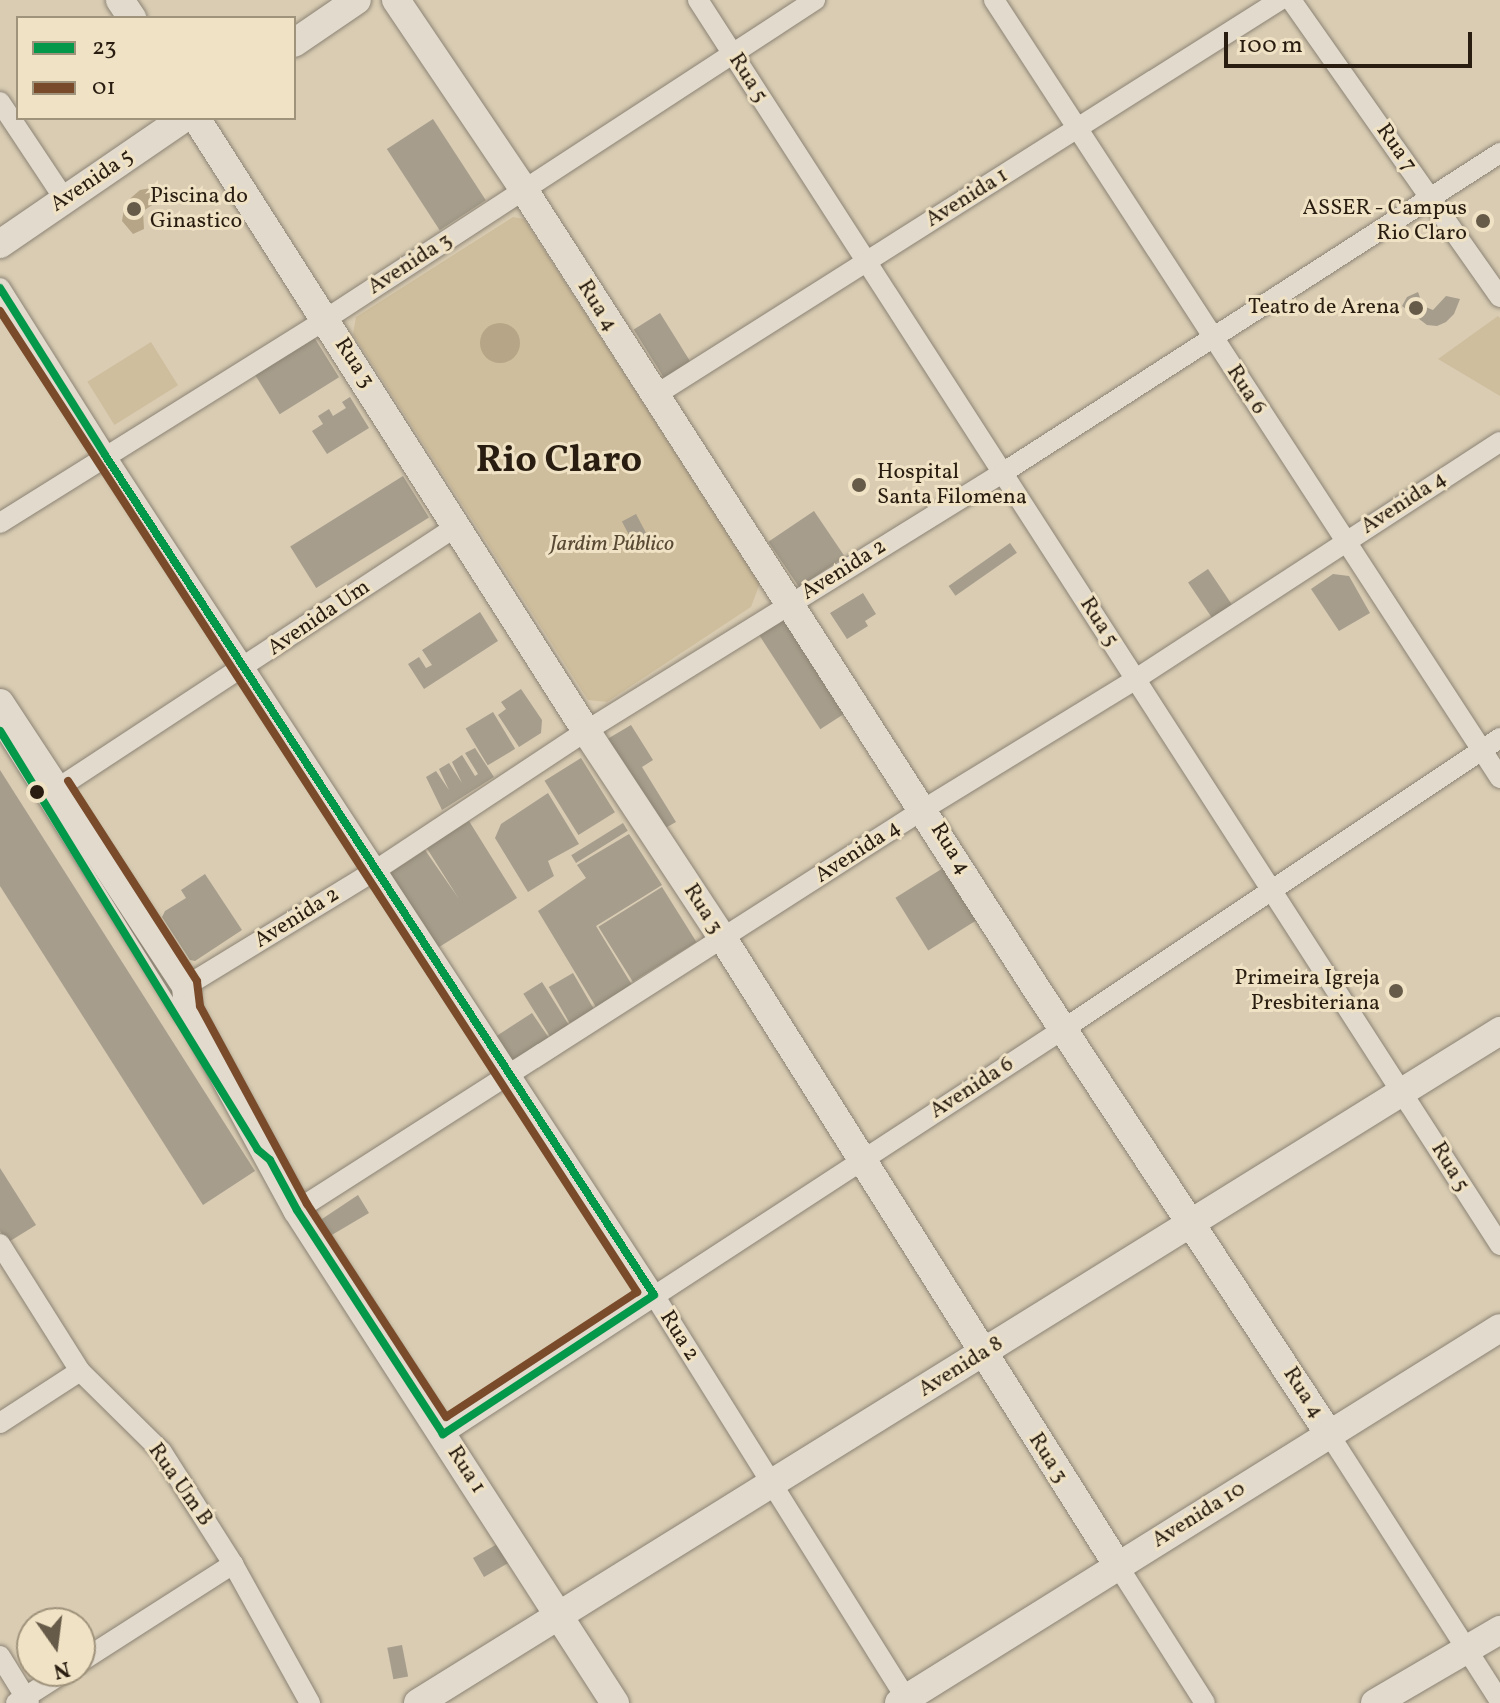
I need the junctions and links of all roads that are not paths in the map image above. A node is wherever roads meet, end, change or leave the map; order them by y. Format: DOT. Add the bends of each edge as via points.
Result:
graph roads {
  1 [pos="357,0"];
  2 [pos="396,0"];
  3 [pos="698,0"];
  4 [pos="815,0"];
  5 [pos="994,0"];
  6 [pos="1280,0"];
  7 [pos="1291,0"];
  8 [pos="296,42"];
  9 [pos="733,55"];
  10 [pos="0,102"];
  11 [pos="181,120"];
  12 [pos="197,120"];
  13 [pos="1076,129"];
  14 [pos="1500,153"];
  15 [pos="524,190"];
  16 [pos="1430,197"];
  17 [pos="65,200"];
  18 [pos="0,244"];
  19 [pos="866,262"];
  20 [pos="0,288"];
  21 [pos="1500,297"];
  22 [pos="326,319"];
  23 [pos="1213,337"];
  24 [pos="654,396"];
  25 [pos="1500,442"];
  26 [pos="105,455"];
  27 [pos="1004,472"];
  28 [pos="0,523"];
  29 [pos="458,525"];
  30 [pos="1344,541"];
  31 [pos="791,603"];
  32 [pos="244,668"];
  33 [pos="1136,679"];
  34 [pos="0,703"];
  35 [pos="0,731"];
  36 [pos="586,731"];
  37 [pos="1500,738"];
  38 [pos="1482,750"];
  39 [pos="1500,778"];
  40 [pos="58,788"];
  41 [pos="924,809"];
  42 [pos="376,870"];
  43 [pos="1272,891"];
  44 [pos="724,940"];
  45 [pos="186,986"];
  46 [pos="1065,1028"];
  47 [pos="1500,1031"];
  48 [pos="510,1075"];
  49 [pos="1403,1092"];
  50 [pos="862,1158"];
  51 [pos="270,1160"];
  52 [pos="297,1210"];
  53 [pos="1193,1222"];
  54 [pos="0,1244"];
  55 [pos="1500,1245"];
  56 [pos="654,1295"];
  57 [pos="1500,1328"];
  58 [pos="981,1354"];
  59 [pos="80,1371"];
  60 [pos="0,1423"];
  61 [pos="443,1434"];
  62 [pos="1329,1434"];
  63 [pos="771,1486"];
  64 [pos="233,1564"];
  65 [pos="1118,1566"];
  66 [pos="560,1617"];
  67 [pos="1500,1630"];
  68 [pos="1466,1650"];
  69 [pos="96,1652"];
  70 [pos="0,1656"];
  71 [pos="43,1687"];
  72 [pos="23,1701"];
  73 [pos="905,1701"];
  74 [pos="1500,1701"];
  75 [pos="419,1702"];
  76 [pos="310,1703"];
  77 [pos="615,1703"];
  78 [pos="1205,1703"];
  79 [pos="1375,1703"];
  1 -- 8 [label="main road"];
  2 -- 15 [label="main road, Rua 4"];
  3 -- 9 [label="street, Rua 5"];
  4 -- 9 [label="street, Avenida 3"];
  5 -- 13 [label="street, Rua 6"];
  6 -- 13 [label="street, Avenida 1"];
  7 -- 16 [label="street, Rua 7"];
  9 -- 15 [label="street, Avenida 3"];
  9 -- 19 [label="street, Rua 5"];
  10 -- 17 [label="street"];
  11 -- 17 [label="main road, Avenida 5"];
  12 -- 22 [label="main road, Rua 3"];
  13 -- 19 [label="street, Avenida 1"];
  13 -- 23 [label="street, Rua 6"];
  14 -- 16 [label="street, Avenida 2"];
  15 -- 22 [label="street, Avenida 3"];
  15 -- 24 [label="main road, Rua 4"];
  16 -- 21 [label="street, Rua 7"];
  16 -- 23 [label="street, Avenida 2"];
  17 -- 18 [label="main road, Avenida 5"];
  19 -- 24 [label="street, Avenida 1"];
  19 -- 27 [label="street, Rua 5"];
  20 -- 26 [label="street, Rua 2"];
  22 -- 26 [label="street, Avenida 3"];
  22 -- 29 [label="main road, Rua 3"];
  23 -- 27 [label="street, Avenida 2"];
  23 -- 30 [label="street, Rua 6"];
  24 -- 31 [label="main road, Rua 4"];
  25 -- 30 [label="street, Avenida 4"];
  26 -- 28 [label="street, Avenida 3"];
  26 -- 32 [label="street, Rua 2"];
  27 -- 31 [label="street, Avenida 2"];
  27 -- 33 [label="street, Rua 5"];
  29 -- 32 [label="street, Avenida Um"];
  29 -- 36 [label="main road, Rua 3"];
  30 -- 33 [label="street, Avenida 4"];
  30 -- 38 [label="street, Rua 6"];
  31 -- 36 [label="street, Avenida 2"];
  31 -- 41 [label="main road, Rua 4"];
  32 -- 40 [label="street, Avenida Um"];
  32 -- 42 [label="street, Rua 2"];
  33 -- 41 [label="street, Avenida 4"];
  33 -- 43 [label="street, Rua 5"];
  34 -- 40 [label="main road, Rua 1"];
  35 -- 51 [label="lane" via="258,1150"];
  36 -- 42 [label="street, Avenida 2"];
  36 -- 44 [label="main road, Rua 3"];
  37 -- 38 [label="street, Avenida 6"];
  38 -- 39 [label="street, Rua 6"];
  38 -- 43 [label="street, Avenida 6"];
  40 -- 45 [label="main road, Rua 1"];
  41 -- 44 [label="street, Avenida 4"];
  41 -- 46 [label="main road, Rua 4"];
  42 -- 45 [label="street, Avenida 2"];
  42 -- 48 [label="street, Rua 2"];
  43 -- 46 [label="street, Avenida 6"];
  43 -- 49 [label="street, Rua 5"];
  44 -- 48 [label="street, Avenida 4"];
  44 -- 50 [label="main road, Rua 3"];
  45 -- 51 [label="main road, Rua 1" via="188,1010"];
  46 -- 50 [label="street, Avenida 6"];
  46 -- 53 [label="main road, Rua 4"];
  47 -- 49 [label="main road, Avenida 8"];
  48 -- 52 [label="street, Avenida 4"];
  48 -- 56 [label="street, Rua 2"];
  49 -- 53 [label="main road, Avenida 8"];
  49 -- 55 [label="street, Rua 5"];
  50 -- 56 [label="street, Avenida 6"];
  50 -- 58 [label="main road, Rua 3"];
  51 -- 52 [label="main road, Rua 1"];
  52 -- 61 [label="main road, Rua 1"];
  53 -- 58 [label="main road, Avenida 8"];
  53 -- 62 [label="main road, Rua 4"];
  54 -- 59 [label="street, Rua Um B"];
  56 -- 61 [label="street, Avenida 6"];
  56 -- 63 [label="street, Rua 2"];
  57 -- 62 [label="main road, Avenida 10"];
  58 -- 63 [label="main road, Avenida 8"];
  58 -- 65 [label="main road, Rua 3"];
  59 -- 60 [label="street"];
  59 -- 64 [label="street, Rua Um B" via="162,1452"];
  61 -- 66 [label="main road, Rua 1"];
  62 -- 65 [label="main road, Avenida 10"];
  62 -- 68 [label="street, Rua 4"];
  63 -- 66 [label="main road, Avenida 8"];
  63 -- 73 [label="street, Rua 2"];
  64 -- 69 [label="street"];
  64 -- 76 [label="street, Rua Um B"];
  65 -- 73 [label="main road, Avenida 10"];
  65 -- 78 [label="street, Rua 3"];
  66 -- 75 [label="main road, Avenida 8"];
  66 -- 77 [label="main road, Rua 1"];
  67 -- 68 [label="main road"];
  68 -- 74 [label="street, Rua 4"];
  68 -- 79 [label="main road"];
  70 -- 72 [label="street"];
  71 -- 72 [label="street"];
}
